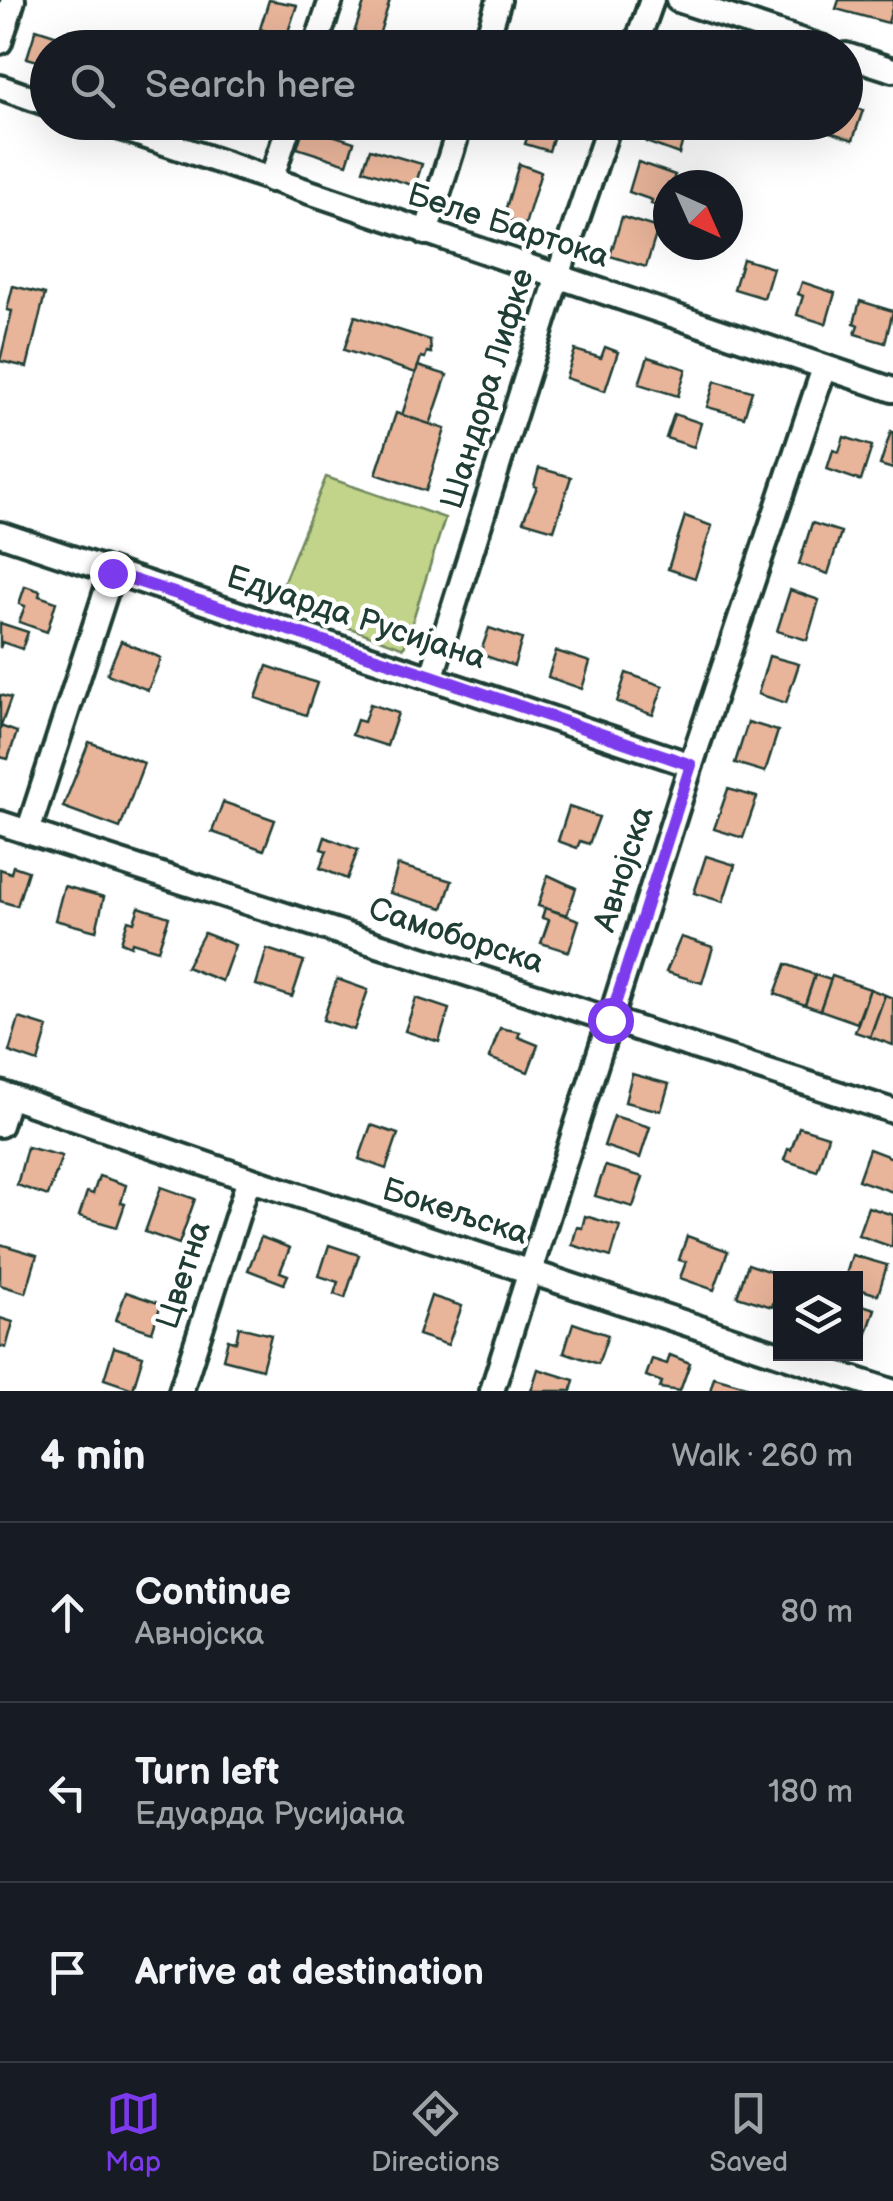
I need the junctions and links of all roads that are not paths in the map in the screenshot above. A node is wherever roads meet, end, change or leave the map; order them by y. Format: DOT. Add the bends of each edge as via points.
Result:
graph roads {
  1 [pos="12,0"];
  2 [pos="331,0"];
  3 [pos="500,0"];
  4 [pos="652,0"];
  5 [pos="678,0"];
  6 [pos="322,30"];
  7 [pos="490,30"];
  8 [pos="641,30"];
  9 [pos="769,30"];
  10 [pos="0,42"];
  11 [pos="863,60"];
  12 [pos="893,70"];
  13 [pos="0,87"];
  14 [pos="30,98"];
  15 [pos="155,140"];
  16 [pos="284,140"];
  17 [pos="455,140"];
  18 [pos="604,140"];
  19 [pos="271,180"];
  20 [pos="426,233"];
  21 [pos="558,276"];
  22 [pos="824,368"];
  23 [pos="893,390"];
  24 [pos="0,534"];
  25 [pos="112,573"];
  26 [pos="432,676"];
  27 [pos="691,765"];
  28 [pos="0,823"];
  29 [pos="28,832"];
  30 [pos="610,1020"];
  31 [pos="5,1094"];
  32 [pos="893,1111"];
  33 [pos="0,1125"];
  34 [pos="249,1179"];
  35 [pos="531,1272"];
  36 [pos="181,1391"];
  37 [pos="492,1391"];
  38 [pos="891,1391"];
  1 -- 10 [label="street"];
  2 -- 6 [label="street"];
  3 -- 7 [label="street"];
  4 -- 8 [label="street"];
  5 -- 9 [label="street"];
  11 -- 12 [label="street"];
  13 -- 14 [label="street"];
  15 -- 19 [label="street, Беле Бартока"];
  16 -- 19 [label="street"];
  17 -- 20 [label="street"];
  18 -- 21 [label="street, Шандора Лифке"];
  19 -- 20 [label="street, Беле Бартока"];
  20 -- 21 [label="street, Беле Бартока"];
  21 -- 22 [label="street, Беле Бартока"];
  21 -- 26 [label="street, Шандора Лифке"];
  22 -- 23 [label="street, Беле Бартока"];
  22 -- 27 [label="street, Авнојска"];
  24 -- 25 [label="street, Едуарда Русијана"];
  25 -- 26 [label="street, Едуарда Русијана"];
  25 -- 29 [label="street"];
  26 -- 27 [label="street, Едуарда Русијана"];
  27 -- 30 [label="street, Авнојска"];
  28 -- 29 [label="street, Самоборска"];
  29 -- 30 [label="street, Самоборска"];
  30 -- 32 [label="street, Самоборска"];
  30 -- 35 [label="street, Авнојска"];
  31 -- 33 [label="street"];
  31 -- 34 [label="street, Бокељска"];
  34 -- 35 [label="street, Бокељска"];
  34 -- 36 [label="street, Цветна"];
  35 -- 37 [label="street, Авнојска"];
  35 -- 38 [label="street, Бокељска"];
}
